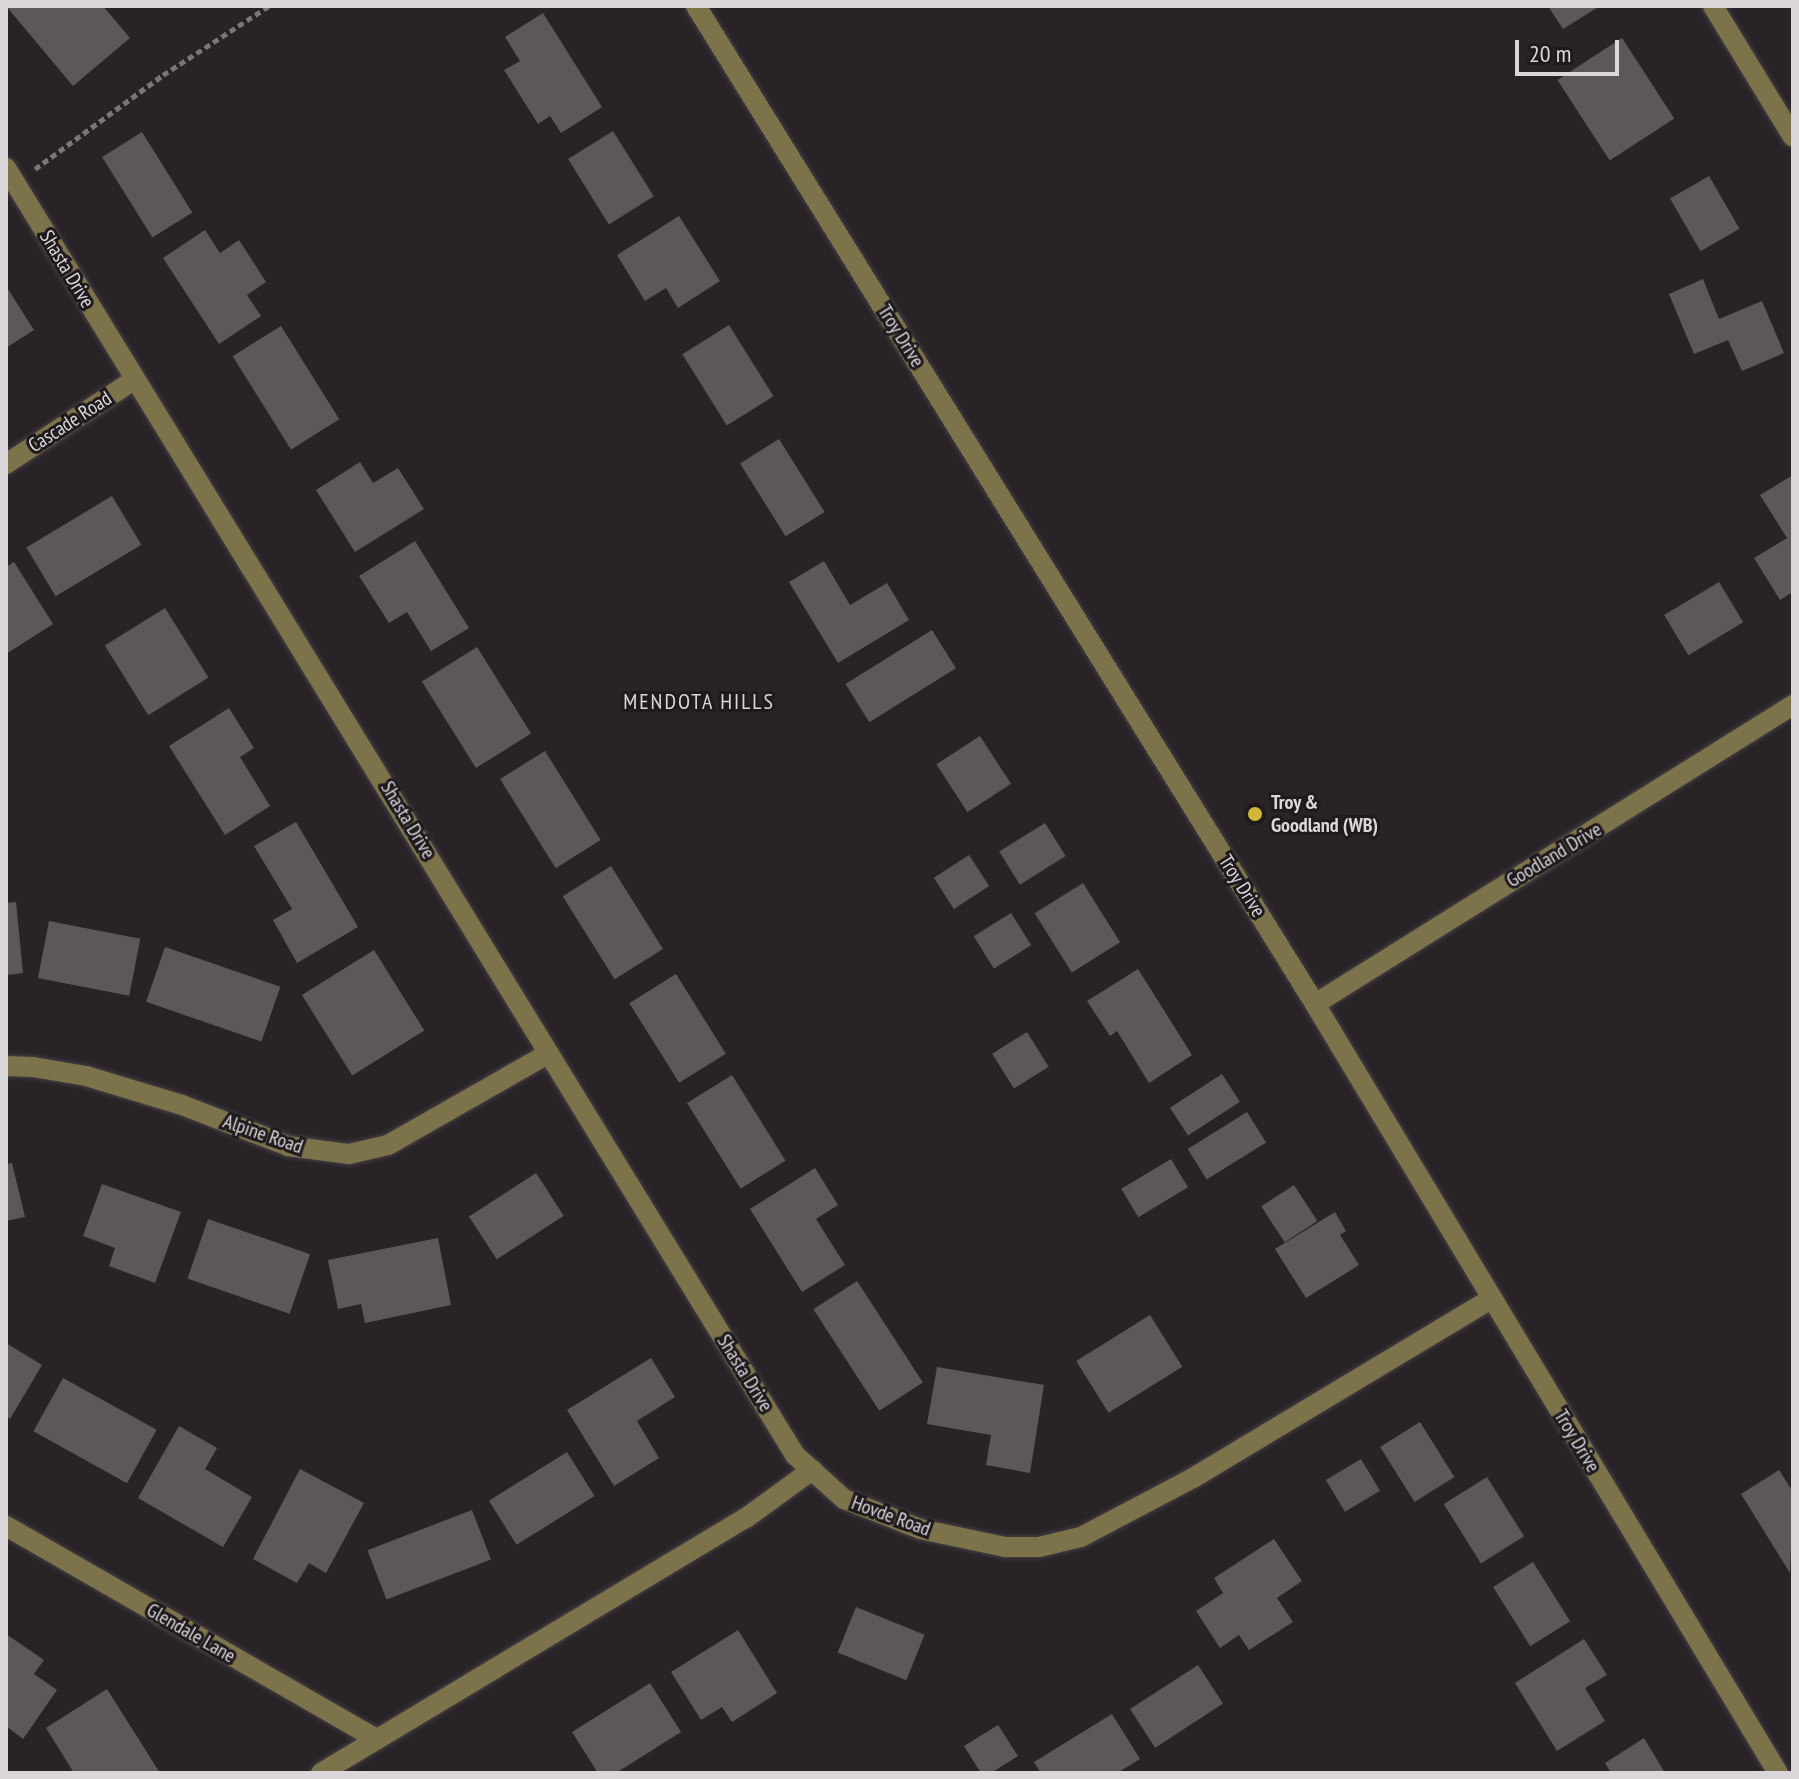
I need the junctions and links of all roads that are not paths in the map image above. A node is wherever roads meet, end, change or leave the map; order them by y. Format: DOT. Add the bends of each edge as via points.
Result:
graph roads {
  1 [pos="696,6"];
  2 [pos="1713,6"];
  3 [pos="1793,137"];
  4 [pos="11,176"];
  5 [pos="134,380"];
  6 [pos="6,464"];
  7 [pos="1793,705"];
  8 [pos="1315,1004"];
  9 [pos="549,1053"];
  10 [pos="6,1066"];
  11 [pos="1491,1299"];
  12 [pos="812,1470"];
  13 [pos="6,1526"];
  14 [pos="377,1739"];
  15 [pos="321,1773"];
  16 [pos="1778,1773"];
  1 -- 8 [label="street, Troy Drive"];
  2 -- 3 [label="street"];
  4 -- 5 [label="street, Shasta Drive"];
  5 -- 6 [label="street, Cascade Road"];
  5 -- 9 [label="street, Shasta Drive"];
  7 -- 8 [label="street, Goodland Drive"];
  8 -- 11 [label="street, Troy Drive"];
  9 -- 10 [label="street, Alpine Road" via="388,1145 349,1154 288,1146 182,1105 86,1076"];
  9 -- 12 [label="street, Shasta Drive" via="795,1455"];
  11 -- 12 [label="street, Hovde Road" via="1193,1478 1081,1537 1039,1547 1005,1547 920,1529 844,1499"];
  11 -- 16 [label="street, Troy Drive"];
  12 -- 14 [label="street" via="746,1518"];
  13 -- 14 [label="street, Glendale Lane"];
  14 -- 15 [label="street"];
}
